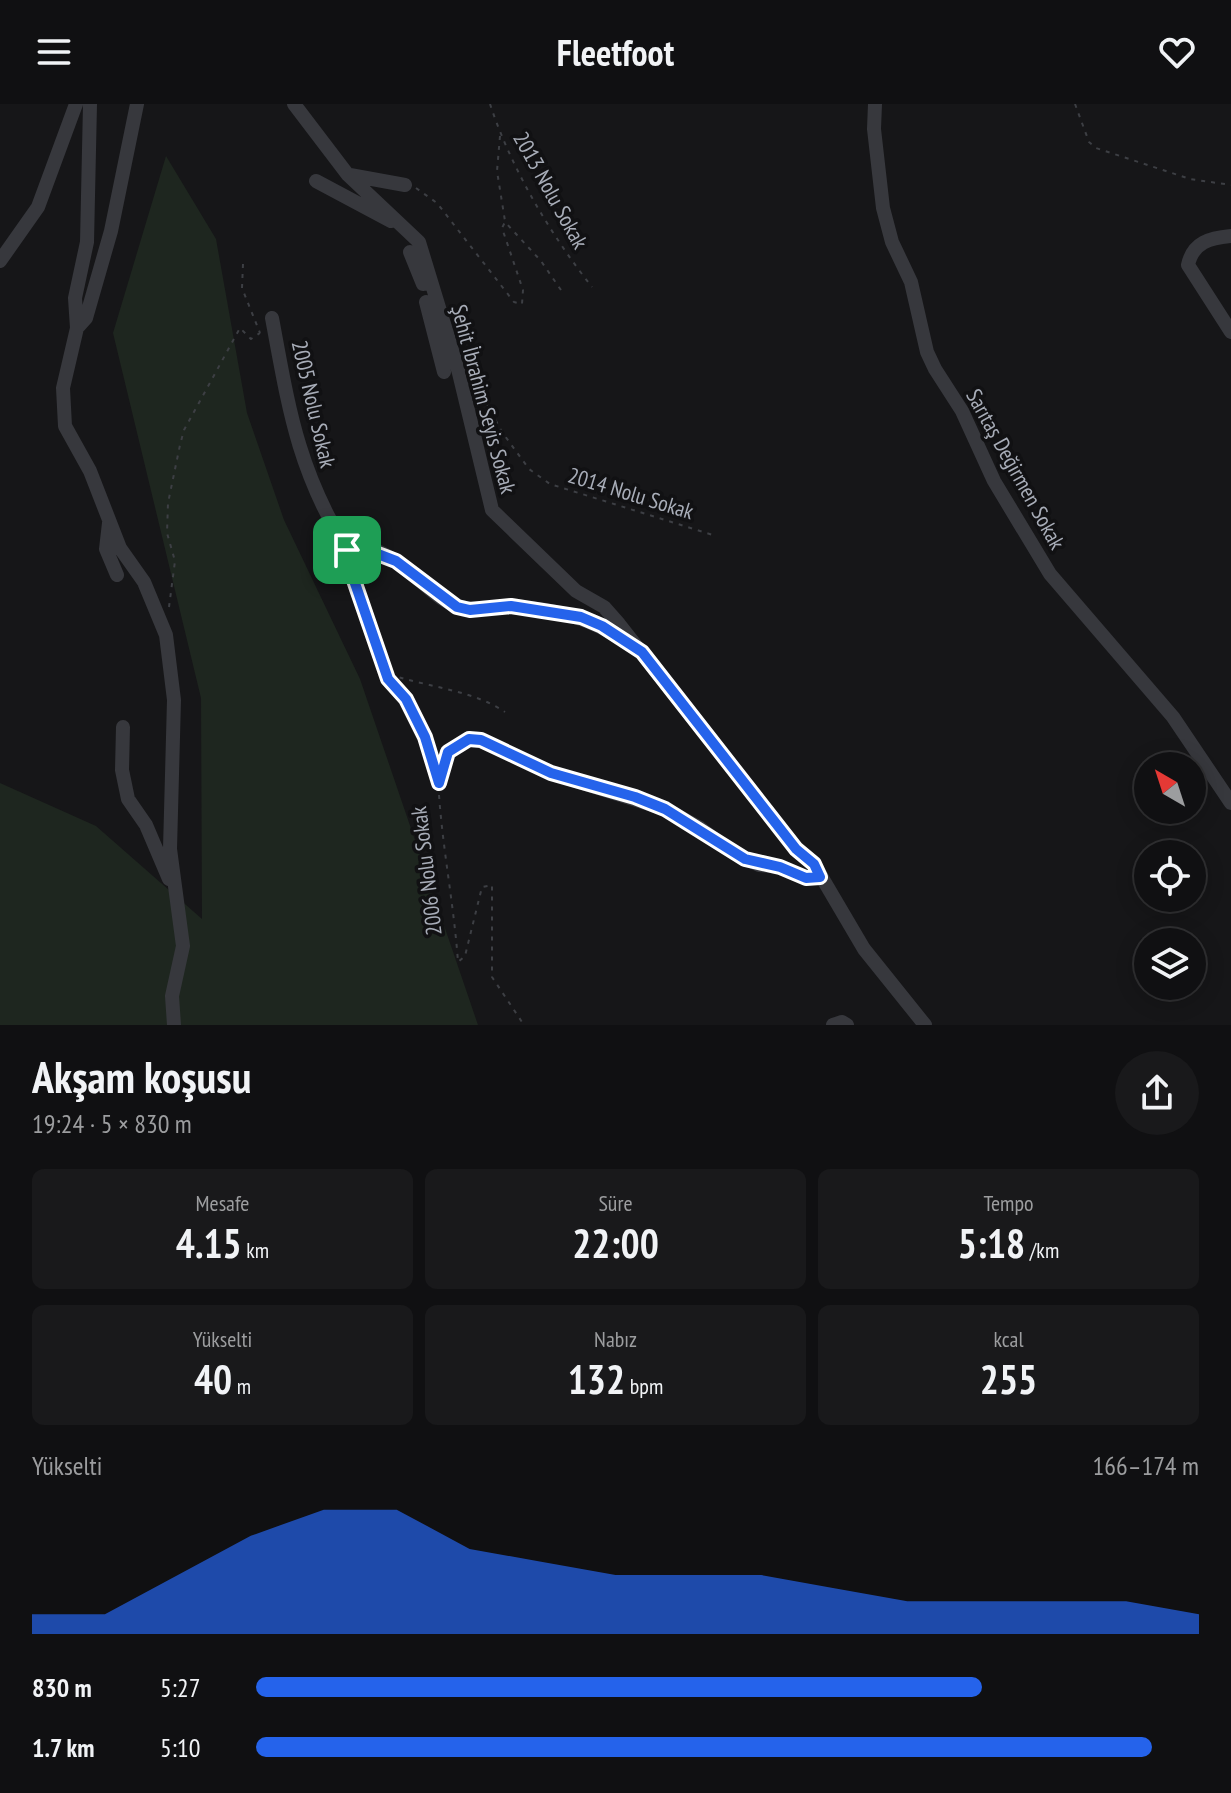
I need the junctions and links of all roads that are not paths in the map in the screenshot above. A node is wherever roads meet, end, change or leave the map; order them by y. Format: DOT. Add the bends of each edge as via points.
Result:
graph roads {
  1 [pos="76,104"];
  2 [pos="90,104"];
  3 [pos="137,104"];
  4 [pos="294,104"];
  5 [pos="875,104"];
  6 [pos="348,175"];
  7 [pos="316,181"];
  8 [pos="405,185"];
  9 [pos="410,230"];
  10 [pos="1231,236"];
  11 [pos="410,252"];
  12 [pos="0,261"];
  13 [pos="431,282"];
  14 [pos="272,318"];
  15 [pos="77,328"];
  16 [pos="1231,332"];
  17 [pos="109,523"];
  18 [pos="117,575"];
  19 [pos="642,652"];
  20 [pos="123,727"];
  21 [pos="439,783"];
  22 [pos="1231,803"];
  23 [pos="820,877"];
  24 [pos="173,887"];
  25 [pos="174,1025"];
  26 [pos="833,1025"];
  27 [pos="847,1025"];
  28 [pos="925,1025"];
  1 -- 12 [label="street" via="38,207"];
  2 -- 15 [label="street" via="87,242 75,298"];
  3 -- 15 [label="street" via="111,231 86,318"];
  4 -- 6 [label="street, Şehit İbrahim Seyis Sokak"];
  5 -- 22 [label="street, Sarıtaş Değirmen Sokak" via="883,208 935,369 1050,574 1173,717"];
  6 -- 8 [label="street"];
  6 -- 9 [label="street, Şehit İbrahim Seyis Sokak"];
  7 -- 9 [label="street"];
  9 -- 13 [label="street, Şehit İbrahim Seyis Sokak"];
  10 -- 16 [label="street" via="1211,237 1197,246 1188,265"];
  11 -- 13 [label="street" via="423,284"];
  13 -- 19 [label="street, Şehit İbrahim Seyis Sokak" via="450,369 492,510 576,591 604,607"];
  14 -- 19 [label="street, 2005 Nolu Sokak" via="304,470 347,550 357,546 375,551 457,607 511,606 581,617"];
  15 -- 17 [label="street" via="63,388 65,426 90,471"];
  17 -- 18 [label="street" via="106,549"];
  17 -- 24 [label="street" via="144,582 166,635 174,700"];
  19 -- 23 [label="street, Şehit İbrahim Seyis Sokak"];
  20 -- 24 [label="street" via="128,799 146,825"];
  21 -- 23 [label="street, 2006 Nolu Sokak" via="448,752 469,739 481,740 551,773 665,809 745,859 806,878"];
  23 -- 28 [label="street, Şehit İbrahim Seyis Sokak" via="864,949"];
  24 -- 25 [label="street" via="183,946 172,996"];
  26 -- 27 [label="street"];
}
